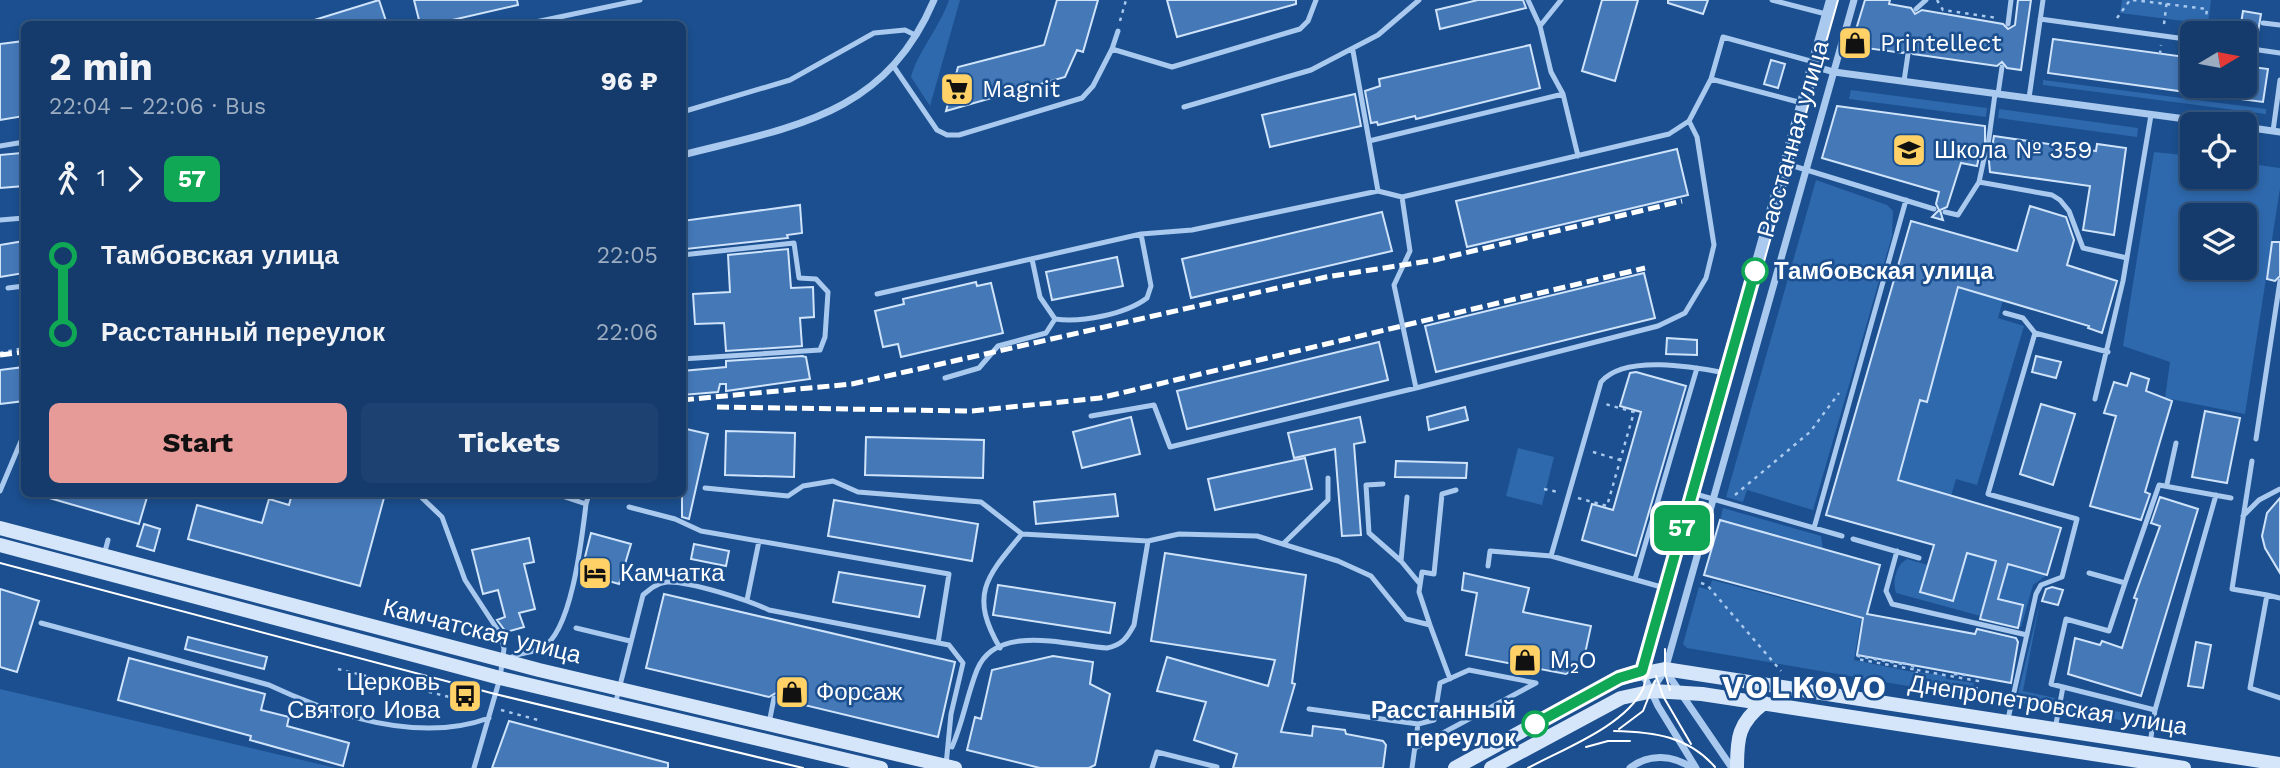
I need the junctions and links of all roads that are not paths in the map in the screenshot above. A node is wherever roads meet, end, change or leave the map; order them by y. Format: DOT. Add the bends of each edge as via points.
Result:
graph roads {
  1 [pos="640,0"];
  2 [pos="934,0"];
  3 [pos="1316,0"];
  4 [pos="1419,0"];
  5 [pos="1528,0"];
  6 [pos="1561,0"];
  7 [pos="1772,0"];
  8 [pos="1832,0"];
  9 [pos="1854,0"];
  10 [pos="1926,0"];
  11 [pos="2011,0"];
  12 [pos="2043,0"];
  13 [pos="1916,9"];
  14 [pos="1828,14"];
  15 [pos="2040,19"];
  16 [pos="540,21"];
  17 [pos="2008,22"];
  18 [pos="2263,23"];
  19 [pos="2280,25"];
  20 [pos="1540,26"];
  21 [pos="1118,31"];
  22 [pos="915,35"];
  23 [pos="2180,38"];
  24 [pos="1112,49"];
  25 [pos="2258,50"];
  26 [pos="1353,51"];
  27 [pos="2280,53"];
  28 [pos="1908,54"];
  29 [pos="1814,64"];
  30 [pos="894,66"];
  31 [pos="2002,67"];
  32 [pos="1834,72"];
  33 [pos="1711,79"];
  34 [pos="2280,80"];
  35 [pos="1903,82"];
  36 [pos="1563,94"];
  37 [pos="1996,94"];
  38 [pos="2029,98"];
  39 [pos="1802,103"];
  40 [pos="1184,107"];
  41 [pos="686,111"];
  42 [pos="2151,115"];
  43 [pos="2180,119"];
  44 [pos="1689,121"];
  45 [pos="2257,129"];
  46 [pos="2276,131"];
  47 [pos="1369,141"];
  48 [pos="21,142"];
  49 [pos="1987,145"];
  50 [pos="0,146"];
  51 [pos="686,154"];
  52 [pos="1985,154"];
  53 [pos="1578,156"];
  54 [pos="1785,164"];
  55 [pos="1806,170"];
  56 [pos="1979,182"];
  57 [pos="1378,191"];
  58 [pos="1402,197"];
  59 [pos="1906,200"];
  60 [pos="1934,209"];
  61 [pos="1945,212"];
  62 [pos="21,218"];
  63 [pos="0,220"];
  64 [pos="1141,234"];
  65 [pos="686,255"];
  66 [pos="1032,258"];
  67 [pos="2127,258"];
  68 [pos="2280,281"];
  69 [pos="21,286"];
  70 [pos="8,288"];
  71 [pos="2279,290"];
  72 [pos="877,294"];
  73 [pos="2005,313"];
  74 [pos="1055,319"];
  75 [pos="2035,333"];
  76 [pos="2108,352"];
  77 [pos="686,359"];
  78 [pos="1697,368"];
  79 [pos="1726,373"];
  80 [pos="945,378"];
  81 [pos="1416,388"];
  82 [pos="2095,399"];
  83 [pos="1091,416"];
  84 [pos="2256,439"];
  85 [pos="21,441"];
  86 [pos="2176,443"];
  87 [pos="2252,461"];
  88 [pos="1328,478"];
  89 [pos="1383,484"];
  90 [pos="2167,484"];
  91 [pos="705,488"];
  92 [pos="1456,489"];
  93 [pos="2280,489"];
  94 [pos="0,491"];
  95 [pos="1692,493"];
  96 [pos="2216,495"];
  97 [pos="421,497"];
  98 [pos="564,497"];
  99 [pos="588,497"];
  100 [pos="1407,497"];
  101 [pos="2231,498"];
  102 [pos="1713,500"];
  103 [pos="586,505"];
  104 [pos="629,507"];
  105 [pos="2244,516"];
  106 [pos="0,528"];
  107 [pos="1814,528"];
  108 [pos="1022,534"];
  109 [pos="1842,536"];
  110 [pos="1853,539"];
  111 [pos="108,540"];
  112 [pos="759,541"];
  113 [pos="1148,541"];
  114 [pos="1283,544"];
  115 [pos="0,545"];
  116 [pos="1897,551"];
  117 [pos="104,556"];
  118 [pos="1552,556"];
  119 [pos="1919,558"];
  120 [pos="1401,561"];
  121 [pos="1488,565"];
  122 [pos="100,572"];
  123 [pos="2089,573"];
  124 [pos="1635,579"];
  125 [pos="2125,583"];
  126 [pos="1420,584"];
  127 [pos="1665,587"];
  128 [pos="2267,595"];
  129 [pos="2280,598"];
  130 [pos="747,600"];
  131 [pos="41,623"];
  132 [pos="1430,625"];
  133 [pos="576,628"];
  134 [pos="2027,635"];
  135 [pos="630,641"];
  136 [pos="938,643"];
  137 [pos="1000,648"];
  138 [pos="504,661"];
  139 [pos="1665,670"];
  140 [pos="1642,671"];
  141 [pos="500,678"];
  142 [pos="1450,679"];
  143 [pos="2063,687"];
  144 [pos="619,689"];
  145 [pos="1651,691"];
  146 [pos="1683,692"];
  147 [pos="775,698"];
  148 [pos="2280,698"];
  149 [pos="1763,703"];
  150 [pos="615,706"];
  151 [pos="1309,709"];
  152 [pos="2155,710"];
  153 [pos="489,718"];
  154 [pos="2008,722"];
  155 [pos="769,724"];
  156 [pos="1418,724"];
  157 [pos="2055,729"];
  158 [pos="2150,744"];
  159 [pos="1415,748"];
  160 [pos="2125,763"];
  161 [pos="949,764"];
  162 [pos="2280,764"];
  163 [pos="1217,767"];
  164 [pos="474,768"];
  165 [pos="881,768"];
  166 [pos="1152,768"];
  167 [pos="1412,768"];
  168 [pos="1455,768"];
  169 [pos="1491,768"];
  170 [pos="1630,768"];
  171 [pos="1694,768"];
  172 [pos="1734,768"];
  173 [pos="2184,768"];
  1 -- 16 [label="lane"];
  2 -- 22 [label="street"];
  3 -- 24 [label="lane" via="1308,21 1290,34 1184,65 1160,65"];
  4 -- 26 [label="lane"];
  5 -- 20 [label="lane"];
  6 -- 20 [label="lane"];
  7 -- 14 [label="lane"];
  8 -- 14 [label="street, Расстанная улица"];
  9 -- 32 [label="street, Расстанная улица"];
  10 -- 13 [label="lane"];
  11 -- 17 [label="lane"];
  12 -- 15 [label="lane"];
  14 -- 29 [label="street, Расстанная улица"];
  15 -- 23 [label="lane"];
  15 -- 38 [label="lane"];
  18 -- 19 [label="lane"];
  20 -- 36 [label="lane" via="1551,72"];
  21 -- 24 [label="lane"];
  22 -- 30 [label="street"];
  22 -- 41 [label="lane" via="905,30 874,33 790,80"];
  24 -- 30 [label="lane" via="1082,98 959,135 947,135 929,122"];
  25 -- 27 [label="lane"];
  26 -- 40 [label="lane" via="1281,82"];
  26 -- 47 [label="lane"];
  28 -- 35 [label="lane"];
  29 -- 32 [label="street"];
  29 -- 33 [label="lane" via="1723,37"];
  29 -- 39 [label="street, Расстанная улица"];
  30 -- 51 [label="street" via="865,93 835,110"];
  31 -- 37 [label="lane"];
  32 -- 35 [label="street"];
  32 -- 55 [label="street, Расстанная улица"];
  33 -- 39 [label="lane"];
  33 -- 44 [label="lane"];
  34 -- 46 [label="lane"];
  35 -- 37 [label="street"];
  36 -- 47 [label="lane"];
  36 -- 53 [label="lane"];
  37 -- 38 [label="street"];
  37 -- 49 [label="lane"];
  38 -- 42 [label="street"];
  39 -- 54 [label="street, Расстанная улица"];
  42 -- 43 [label="street"];
  42 -- 67 [label="lane"];
  44 -- 53 [label="lane" via="1669,134"];
  44 -- 81 [label="lane" via="1697,137 1714,245 1706,278 1685,313 1658,326"];
  45 -- 46 [label="street"];
  47 -- 57 [label="lane"];
  48 -- 50 [label="lane"];
  52 -- 56 [label="lane"];
  53 -- 58 [label="lane"];
  54 -- 55 [label="lane"];
  54 -- 79 [label="street, Расстанная улица"];
  55 -- 59 [label="lane"];
  55 -- 102 [label="street, Расстанная улица"];
  56 -- 61 [label="lane" via="1958,215"];
  56 -- 67 [label="lane" via="2052,195 2068,211 2083,248"];
  57 -- 58 [label="lane"];
  57 -- 64 [label="lane" via="1192,230"];
  58 -- 81 [label="lane" via="1410,251 1394,285"];
  59 -- 60 [label="lane"];
  59 -- 107 [label="lane"];
  62 -- 63 [label="lane"];
  64 -- 66 [label="lane"];
  64 -- 74 [label="lane" via="1151,286 1147,298 1126,309 1067,321"];
  65 -- 77 [label="lane" via="794,243 799,278 816,279 828,292 820,350"];
  66 -- 72 [label="lane"];
  66 -- 74 [label="lane" via="1040,297"];
  67 -- 76 [label="lane"];
  68 -- 71 [label="lane"];
  69 -- 70 [label="lane"];
  71 -- 84 [label="lane"];
  73 -- 75 [label="lane" via="2023,318"];
  74 -- 80 [label="lane" via="1046,332 998,346 979,368"];
  75 -- 76 [label="lane"];
  75 -- 134 [label="lane" via="1988,495 2077,519 2062,577 2041,585"];
  76 -- 82 [label="lane"];
  78 -- 79 [label="lane"];
  78 -- 118 [label="lane" via="1628,366 1606,376"];
  78 -- 124 [label="lane"];
  79 -- 95 [label="street, Расстанная улица"];
  81 -- 83 [label="lane" via="1170,447 1154,405"];
  85 -- 94 [label="lane"];
  86 -- 90 [label="lane"];
  87 -- 105 [label="lane"];
  88 -- 114 [label="lane" via="1328,500"];
  89 -- 120 [label="lane" via="1366,485 1369,533"];
  90 -- 96 [label="lane"];
  90 -- 125 [label="lane" via="2155,491"];
  91 -- 108 [label="lane" via="788,496 803,486 833,481 858,492 981,502"];
  92 -- 126 [label="lane" via="1442,494 1434,573 1422,572"];
  93 -- 105 [label="lane" via="2259,500"];
  95 -- 102 [label="lane"];
  95 -- 127 [label="street, Расстанная улица"];
  96 -- 101 [label="lane"];
  96 -- 152 [label="lane"];
  97 -- 138 [label="lane" via="442,516 465,580 501,635"];
  98 -- 103 [label="lane"];
  99 -- 103 [label="lane"];
  100 -- 120 [label="lane"];
  102 -- 107 [label="lane"];
  102 -- 139 [label="street, Расстанная улица"];
  103 -- 138 [label="lane" via="564,619 541,648 519,652"];
  104 -- 112 [label="lane" via="701,531"];
  105 -- 128 [label="lane" via="2232,589"];
  106 -- 117 [label="main road, Камчатская улица"];
  107 -- 109 [label="lane"];
  108 -- 113 [label="lane"];
  108 -- 137 [label="lane" via="985,582 983,611"];
  110 -- 116 [label="lane"];
  111 -- 117 [label="lane"];
  112 -- 130 [label="lane"];
  112 -- 136 [label="lane" via="949,574"];
  113 -- 114 [label="lane" via="1179,534 1257,536"];
  113 -- 137 [label="lane" via="1134,625 1119,646 1096,648 1031,638"];
  114 -- 132 [label="lane" via="1371,576 1406,619"];
  115 -- 122 [label="main road, Камчатская улица"];
  116 -- 119 [label="lane"];
  116 -- 134 [label="lane" via="1886,591 1892,604"];
  117 -- 122 [label="lane"];
  117 -- 138 [label="main road, Камчатская улица"];
  118 -- 121 [label="lane" via="1490,551"];
  118 -- 124 [label="lane"];
  120 -- 126 [label="lane"];
  122 -- 141 [label="main road, Камчатская улица"];
  123 -- 125 [label="lane"];
  124 -- 127 [label="lane"];
  125 -- 143 [label="lane" via="2109,631 2066,619 2051,684"];
  126 -- 132 [label="lane"];
  127 -- 140 [label="street, Расстанная улица"];
  128 -- 129 [label="lane"];
  128 -- 148 [label="lane" via="2250,688"];
  130 -- 135 [label="lane" via="668,582 654,585 643,595"];
  130 -- 136 [label="lane" via="769,610"];
  131 -- 153 [label="lane" via="269,685 303,701 389,727 472,724"];
  132 -- 142 [label="lane"];
  133 -- 135 [label="lane"];
  134 -- 154 [label="lane"];
  135 -- 144 [label="lane"];
  136 -- 161 [label="lane" via="949,645 963,663 951,714"];
  137 -- 161 [label="lane" via="978,667"];
  138 -- 141 [label="lane"];
  138 -- 144 [label="main road, Камчатская улица"];
  139 -- 140 [label="main road, Днепропетровская улица"];
  139 -- 145 [label="street, Расстанная улица"];
  139 -- 146 [label="street"];
  139 -- 154 [label="main road, Днепропетровская улица"];
  140 -- 145 [label="street"];
  140 -- 168 [label="main road" via="1614,680"];
  141 -- 150 [label="main road, Камчатская улица"];
  141 -- 153 [label="lane"];
  142 -- 156 [label="lane" via="1440,683 1434,720"];
  142 -- 159 [label="lane" via="1469,670 1536,683"];
  143 -- 152 [label="lane"];
  143 -- 157 [label="lane"];
  144 -- 150 [label="lane"];
  144 -- 155 [label="main road, Камчатская улица"];
  145 -- 146 [label="main road"];
  145 -- 169 [label="main road" via="1621,698"];
  145 -- 171 [label="street"];
  146 -- 149 [label="main road, Днепропетровская улица"];
  146 -- 172 [label="street" via="1718,751"];
  147 -- 155 [label="lane"];
  149 -- 160 [label="main road, Днепропетровская улица"];
  149 -- 172 [label="main road" via="1745,720 1737,736"];
  150 -- 165 [label="main road, Камчатская улица"];
  151 -- 156 [label="lane"];
  152 -- 158 [label="lane"];
  153 -- 164 [label="lane"];
  154 -- 157 [label="main road, Днепропетровская улица"];
  155 -- 161 [label="main road, Камчатская улица"];
  156 -- 159 [label="lane"];
  157 -- 158 [label="main road, Днепропетровская улица"];
  158 -- 162 [label="main road, Днепропетровская улица"];
  159 -- 167 [label="lane"];
  160 -- 173 [label="main road, Днепропетровская улица"];
  163 -- 166 [label="lane" via="1157,752"];
  170 -- 171 [label="street" via="1665,757"];
}
